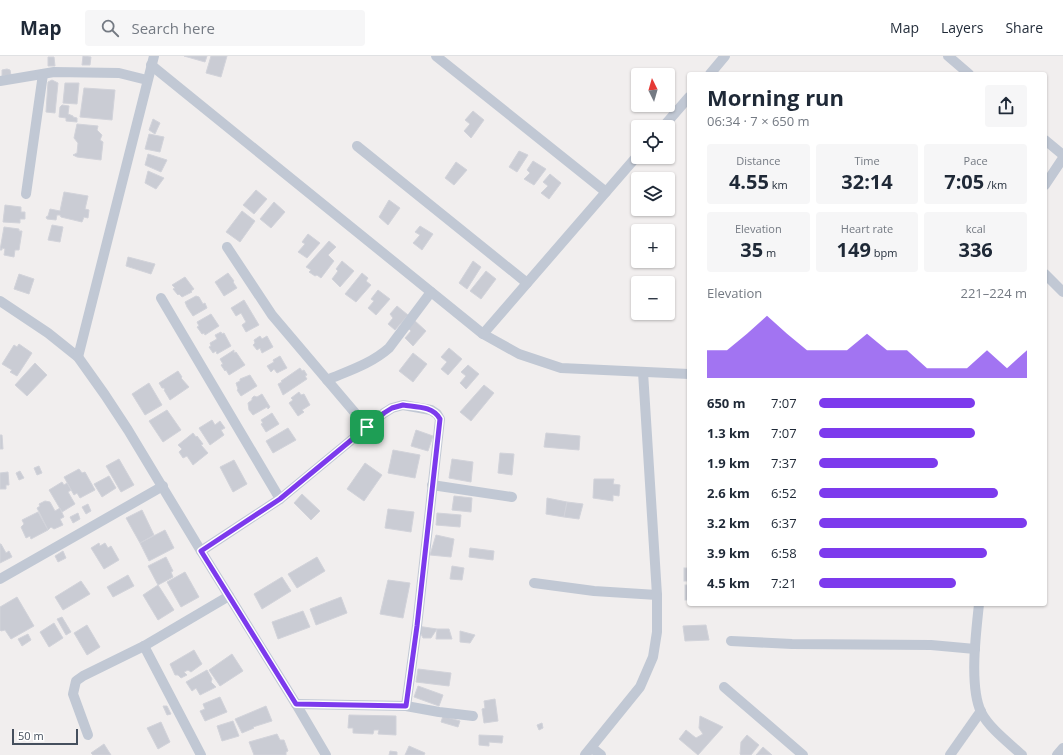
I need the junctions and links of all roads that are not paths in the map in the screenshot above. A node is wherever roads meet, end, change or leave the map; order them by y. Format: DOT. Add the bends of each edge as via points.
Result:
graph roads {
  1 [pos="436,56"];
  2 [pos="725,56"];
  3 [pos="948,56"];
  4 [pos="152,61"];
  5 [pos="712,72"];
  6 [pos="967,72"];
  7 [pos="43,74"];
  8 [pos="0,80"];
  9 [pos="147,80"];
  10 [pos="687,99"];
  11 [pos="669,120"];
  12 [pos="1047,142"];
  13 [pos="357,146"];
  14 [pos="1063,157"];
  15 [pos="631,163"];
  16 [pos="1047,182"];
  17 [pos="606,192"];
  18 [pos="26,194"];
  19 [pos="227,247"];
  20 [pos="1047,276"];
  21 [pos="527,283"];
  22 [pos="431,292"];
  23 [pos="1063,292"];
  24 [pos="161,298"];
  25 [pos="0,301"];
  26 [pos="483,334"];
  27 [pos="78,357"];
  28 [pos="643,372"];
  29 [pos="687,374"];
  30 [pos="327,380"];
  31 [pos="367,427"];
  32 [pos="432,485"];
  33 [pos="163,486"];
  34 [pos="512,497"];
  35 [pos="280,499"];
  36 [pos="201,551"];
  37 [pos="0,579"];
  38 [pos="534,583"];
  39 [pos="657,595"];
  40 [pos="229,596"];
  41 [pos="979,606"];
  42 [pos="731,641"];
  43 [pos="144,646"];
  44 [pos="975,649"];
  45 [pos="724,687"];
  46 [pos="296,704"];
  47 [pos="406,706"];
  48 [pos="981,711"];
  49 [pos="473,716"];
  50 [pos="88,735"];
  51 [pos="1063,748"];
  52 [pos="589,751"];
  53 [pos="201,755"];
  54 [pos="326,755"];
  55 [pos="601,755"];
  56 [pos="803,755"];
  57 [pos="950,755"];
  58 [pos="1022,755"];
  59 [pos="1057,755"];
  1 -- 17 [label="street"];
  2 -- 5 [label="street"];
  3 -- 6 [label="street"];
  4 -- 9 [label="street"];
  4 -- 22 [label="street"];
  7 -- 8 [label="street"];
  7 -- 9 [label="street" via="119,74"];
  7 -- 18 [label="street"];
  9 -- 27 [label="street"];
  10 -- 11 [label="street"];
  12 -- 14 [label="street"];
  13 -- 21 [label="street"];
  14 -- 16 [label="street"];
  15 -- 17 [label="street"];
  17 -- 21 [label="street"];
  19 -- 30 [label="street" via="272,315"];
  20 -- 23 [label="street"];
  21 -- 26 [label="street"];
  22 -- 26 [label="street"];
  22 -- 30 [label="street" via="381,356"];
  24 -- 35 [label="street"];
  25 -- 27 [label="street"];
  26 -- 28 [label="street" via="519,354 561,368"];
  27 -- 33 [label="street"];
  28 -- 29 [label="street"];
  28 -- 39 [label="street"];
  30 -- 31 [label="street"];
  31 -- 32 [label="street" via="392,408 403,405 431,410 437,414 440,419"];
  31 -- 35 [label="street"];
  32 -- 34 [label="street"];
  32 -- 47 [label="street"];
  33 -- 36 [label="street"];
  33 -- 37 [label="street"];
  35 -- 36 [label="street"];
  36 -- 40 [label="street"];
  38 -- 39 [label="street" via="594,591"];
  39 -- 52 [label="street" via="657,632 653,657 640,687"];
  40 -- 43 [label="street"];
  40 -- 46 [label="street"];
  41 -- 44 [label="street"];
  42 -- 44 [label="street" via="931,645"];
  43 -- 50 [label="street" via="76,681 73,694"];
  43 -- 53 [label="street"];
  44 -- 48 [label="street" via="975,683"];
  45 -- 56 [label="street"];
  46 -- 47 [label="street"];
  46 -- 54 [label="street"];
  47 -- 49 [label="street"];
  48 -- 57 [label="street"];
  48 -- 58 [label="street" via="988,722"];
  51 -- 59 [label="street"];
  52 -- 55 [label="street"];
}
